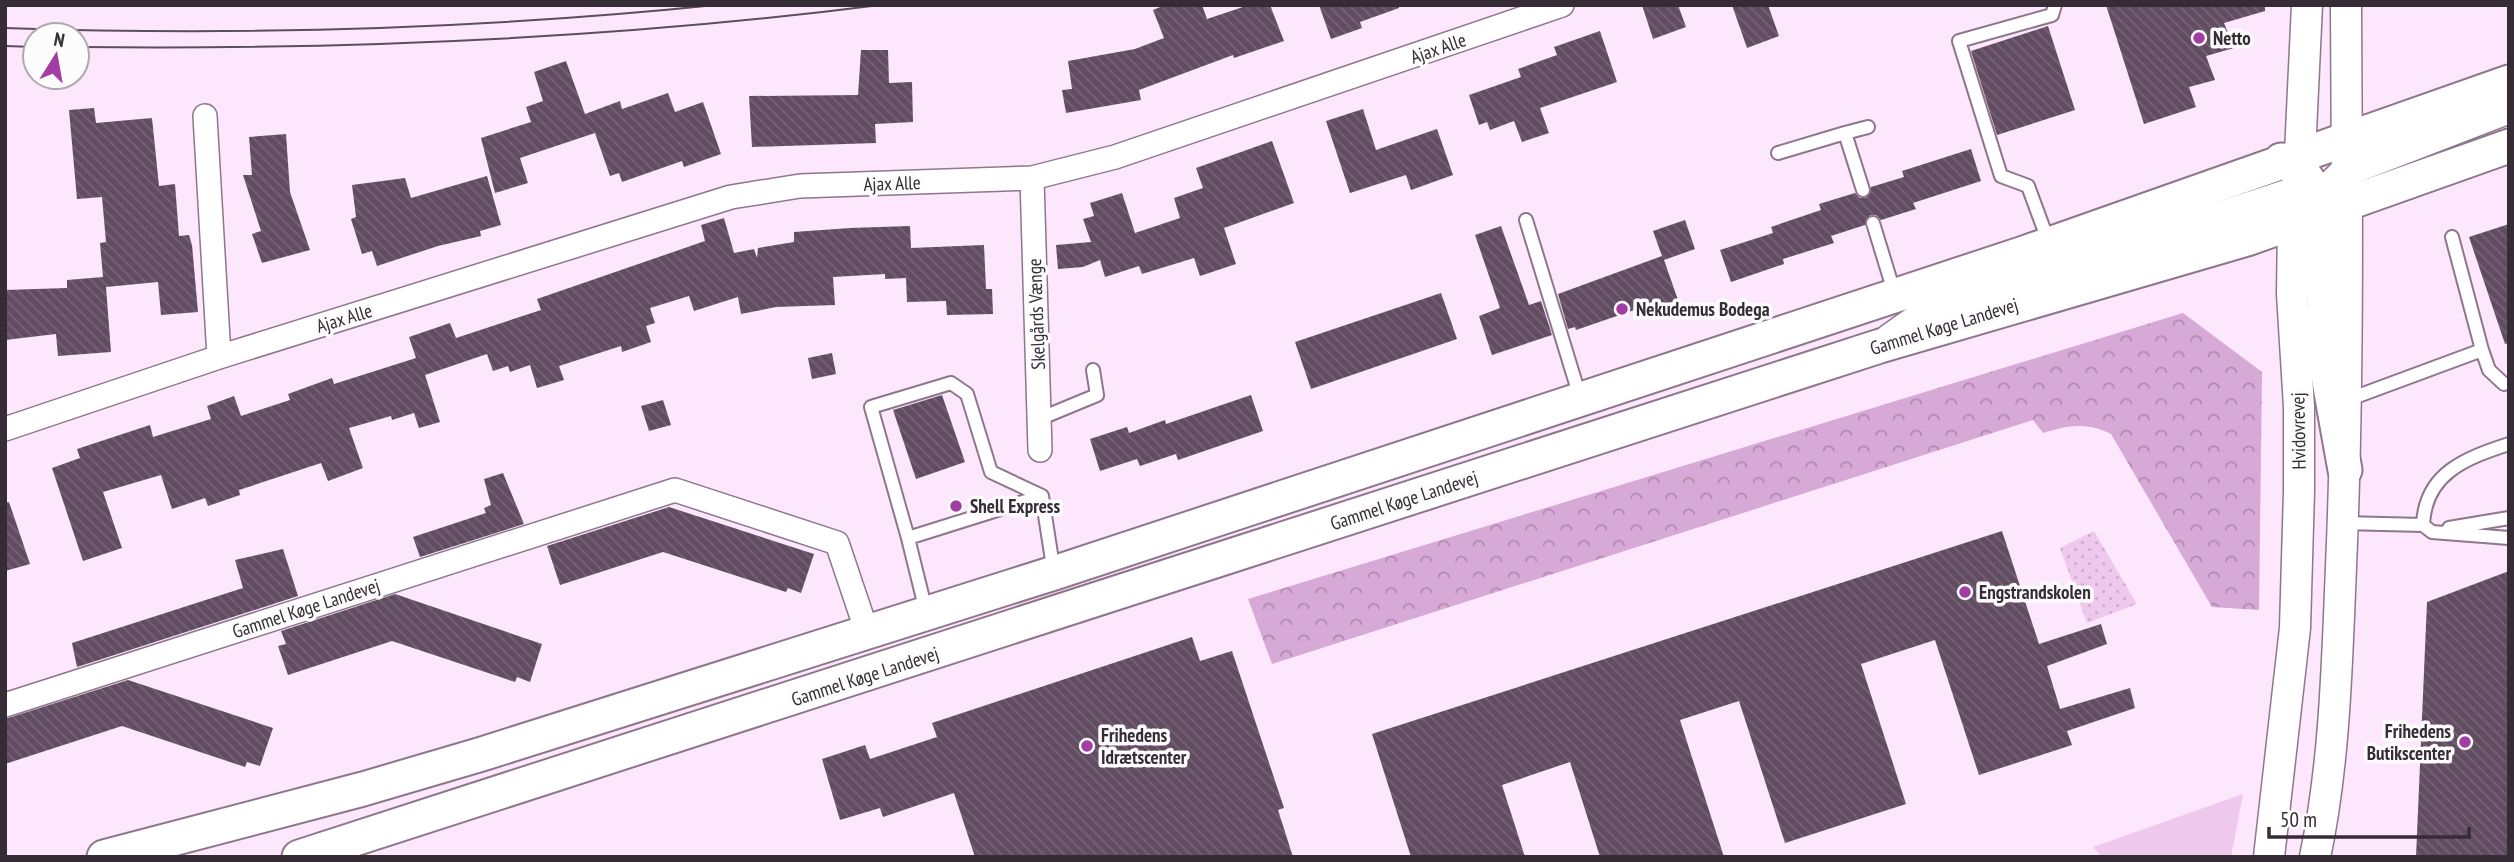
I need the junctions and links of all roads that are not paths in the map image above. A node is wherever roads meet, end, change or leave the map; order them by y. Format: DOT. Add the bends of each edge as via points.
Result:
graph roads {
  1 [pos="1562,5"];
  2 [pos="2055,5"];
  3 [pos="2307,5"];
  4 [pos="2346,5"];
  5 [pos="2509,82"];
  6 [pos="2509,108"];
  7 [pos="205,116"];
  8 [pos="1868,127"];
  9 [pos="1845,133"];
  10 [pos="2346,138"];
  11 [pos="2509,146"];
  12 [pos="1778,153"];
  13 [pos="2346,171"];
  14 [pos="1032,178"];
  15 [pos="2307,188"];
  16 [pos="1863,190"];
  17 [pos="1527,220"];
  18 [pos="1873,223"];
  19 [pos="2452,237"];
  20 [pos="2049,244"];
  21 [pos="1896,296"];
  22 [pos="2482,350"];
  23 [pos="219,357"];
  24 [pos="1093,370"];
  25 [pos="2504,384"];
  26 [pos="1581,400"];
  27 [pos="2347,400"];
  28 [pos="1039,419"];
  29 [pos="5,429"];
  30 [pos="2509,444"];
  31 [pos="1040,450"];
  32 [pos="2345,470"];
  33 [pos="1042,496"];
  34 [pos="2509,517"];
  35 [pos="2343,523"];
  36 [pos="2427,528"];
  37 [pos="908,538"];
  38 [pos="2509,538"];
  39 [pos="1054,573"];
  40 [pos="927,614"];
  41 [pos="867,632"];
  42 [pos="5,705"];
  43 [pos="104,857"];
  44 [pos="299,857"];
  45 [pos="2269,857"];
  46 [pos="2315,857"];
  1 -- 14 [label="street, Ajax Alle" via="1115,157"];
  2 -- 20 [label="lane" via="2052,15 1959,41 2001,176 2028,186"];
  3 -- 15 [label="street, Hvidovrevej"];
  4 -- 10 [label="street, Hvidovrevej"];
  5 -- 10 [label="main road, Gammel Køge Landevej"];
  6 -- 13 [label="street"];
  7 -- 23 [label="street"];
  8 -- 9 [label="lane"];
  9 -- 12 [label="lane"];
  9 -- 16 [label="lane"];
  10 -- 13 [label="street, Hvidovrevej"];
  10 -- 15 [label="main road, Gammel Køge Landevej"];
  11 -- 15 [label="main road, Gammel Køge Landevej"];
  13 -- 15 [label="street, Hvidovrevej"];
  14 -- 23 [label="street, Ajax Alle" via="800,186 731,197"];
  14 -- 28 [label="street, Skelgårds Vænge"];
  15 -- 20 [label="main road, Gammel Køge Landevej"];
  15 -- 27 [label="street, Hvidovrevej"];
  15 -- 32 [label="main road" via="2326,364"];
  15 -- 44 [label="main road, Gammel Køge Landevej" via="1880,346"];
  15 -- 45 [label="street, Hvidovrevej" via="2292,294 2299,407 2295,614"];
  17 -- 26 [label="lane"];
  18 -- 21 [label="lane"];
  19 -- 22 [label="lane"];
  20 -- 21 [label="main road, Gammel Køge Landevej"];
  21 -- 26 [label="main road, Gammel Køge Landevej"];
  22 -- 25 [label="lane" via="2489,370"];
  22 -- 27 [label="lane"];
  23 -- 29 [label="street, Ajax Alle"];
  24 -- 28 [label="lane" via="1097,395"];
  26 -- 39 [label="main road, Gammel Køge Landevej"];
  27 -- 32 [label="street, Hvidovrevej"];
  28 -- 31 [label="street, Skelgårds Vænge"];
  30 -- 36 [label="lane" via="2452,467 2428,495"];
  32 -- 35 [label="street, Hvidovrevej"];
  33 -- 37 [label="lane"];
  33 -- 37 [label="lane" via="991,472 967,394 951,383 871,407"];
  33 -- 39 [label="lane"];
  34 -- 36 [label="lane"];
  35 -- 36 [label="lane"];
  35 -- 46 [label="street, Hvidovrevej" via="2326,786"];
  36 -- 38 [label="lane"];
  37 -- 40 [label="lane"];
  39 -- 40 [label="main road, Gammel Køge Landevej"];
  40 -- 41 [label="main road, Gammel Køge Landevej"];
  41 -- 42 [label="street, Gammel Køge Landevej" via="836,543 675,490"];
  41 -- 43 [label="main road, Gammel Køge Landevej" via="377,785"];
}
